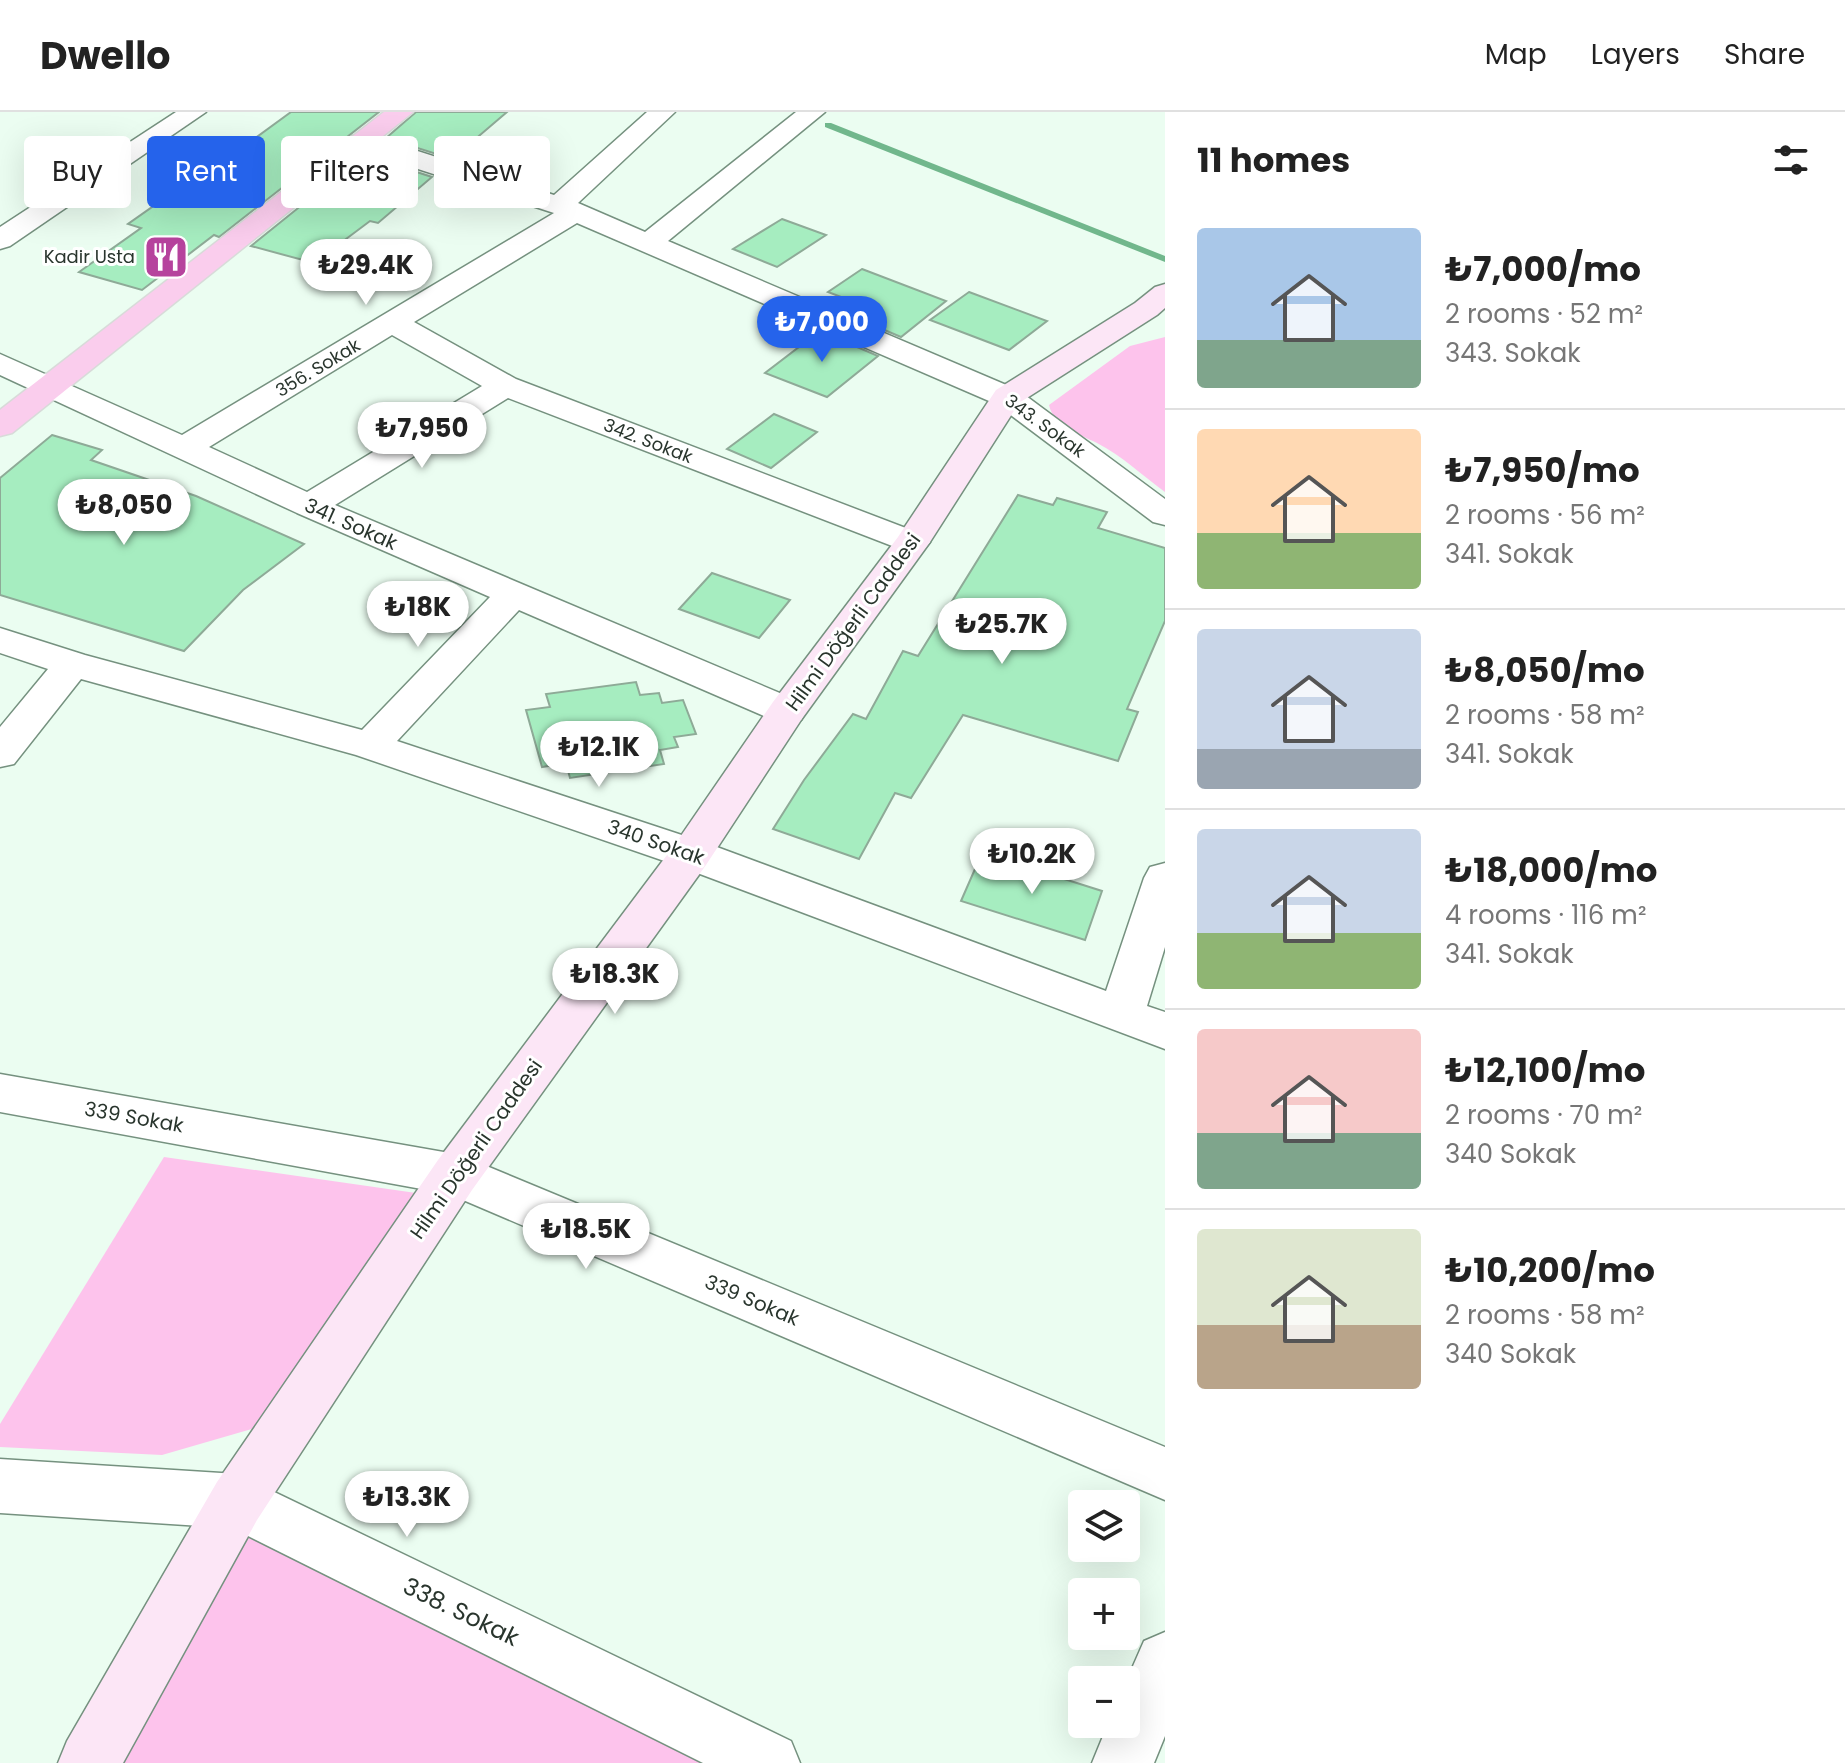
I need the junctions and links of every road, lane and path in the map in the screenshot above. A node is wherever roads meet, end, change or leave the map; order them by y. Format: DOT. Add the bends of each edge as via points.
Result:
graph roads {
  1 [pos="193,112"];
  2 [pos="400,112"];
  3 [pos="662,112"];
  4 [pos="812,112"];
  5 [pos="370,136"];
  6 [pos="418,160"];
  7 [pos="281,206"];
  8 [pos="567,209"];
  9 [pos="0,240"];
  10 [pos="650,242"];
  11 [pos="1159,304"];
  12 [pos="393,323"];
  13 [pos="0,363"];
  14 [pos="51,386"];
  15 [pos="505,386"];
  16 [pos="1007,397"];
  17 [pos="0,426"];
  18 [pos="184,448"];
  19 [pos="309,506"];
  20 [pos="1165,515"];
  21 [pos="912,542"];
  22 [pos="512,595"];
  23 [pos="0,640"];
  24 [pos="72,664"];
  25 [pos="787,711"];
  26 [pos="370,746"];
  27 [pos="0,754"];
  28 [pos="691,854"];
  29 [pos="1165,878"];
  30 [pos="1122,1013"];
  31 [pos="1165,1031"];
  32 [pos="0,1093"];
  33 [pos="455,1175"];
  34 [pos="1165,1474"];
  35 [pos="0,1486"];
  36 [pos="237,1501"];
  37 [pos="1165,1662"];
  38 [pos="89,1763"];
  39 [pos="769,1763"];
  40 [pos="1123,1763"];
  1 -- 9 [label="street"];
  2 -- 5 [label="main road"];
  3 -- 8 [label="street, 356. Sokak"];
  4 -- 10 [label="street"];
  6 -- 8 [label="street, 343. Sokak"];
  7 -- 14 [label="main road"];
  8 -- 10 [label="street, 343. Sokak"];
  8 -- 12 [label="street, 356. Sokak"];
  10 -- 16 [label="street, 343. Sokak"];
  11 -- 16 [label="street, Hilmi Döğerli Caddesi"];
  12 -- 15 [label="street, 342. Sokak"];
  12 -- 18 [label="street, 356. Sokak"];
  13 -- 14 [label="street, 341. Sokak"];
  14 -- 17 [label="main road"];
  14 -- 18 [label="street, 341. Sokak"];
  15 -- 19 [label="street"];
  15 -- 21 [label="street, 342. Sokak"];
  16 -- 20 [label="street, 343. Sokak"];
  16 -- 21 [label="street, Hilmi Döğerli Caddesi"];
  18 -- 19 [label="street, 341. Sokak"];
  19 -- 22 [label="street, 341. Sokak"];
  21 -- 25 [label="street, Hilmi Döğerli Caddesi"];
  22 -- 25 [label="street, 341. Sokak"];
  22 -- 26 [label="street"];
  23 -- 24 [label="street, 340 Sokak"];
  24 -- 26 [label="street, 340 Sokak"];
  24 -- 27 [label="street"];
  25 -- 28 [label="street, Hilmi Döğerli Caddesi"];
  26 -- 28 [label="street, 340 Sokak"];
  28 -- 30 [label="street, 340 Sokak"];
  28 -- 33 [label="street, Hilmi Döğerli Caddesi"];
  29 -- 30 [label="street"];
  30 -- 31 [label="street, 340 Sokak"];
  32 -- 33 [label="street, 339 Sokak"];
  33 -- 34 [label="street, 339 Sokak"];
  33 -- 36 [label="street, Hilmi Döğerli Caddesi"];
  35 -- 36 [label="street, 338. Sokak"];
  36 -- 38 [label="street, Hilmi Döğerli Caddesi"];
  36 -- 39 [label="street, 338. Sokak"];
  37 -- 40 [label="street"];
}
